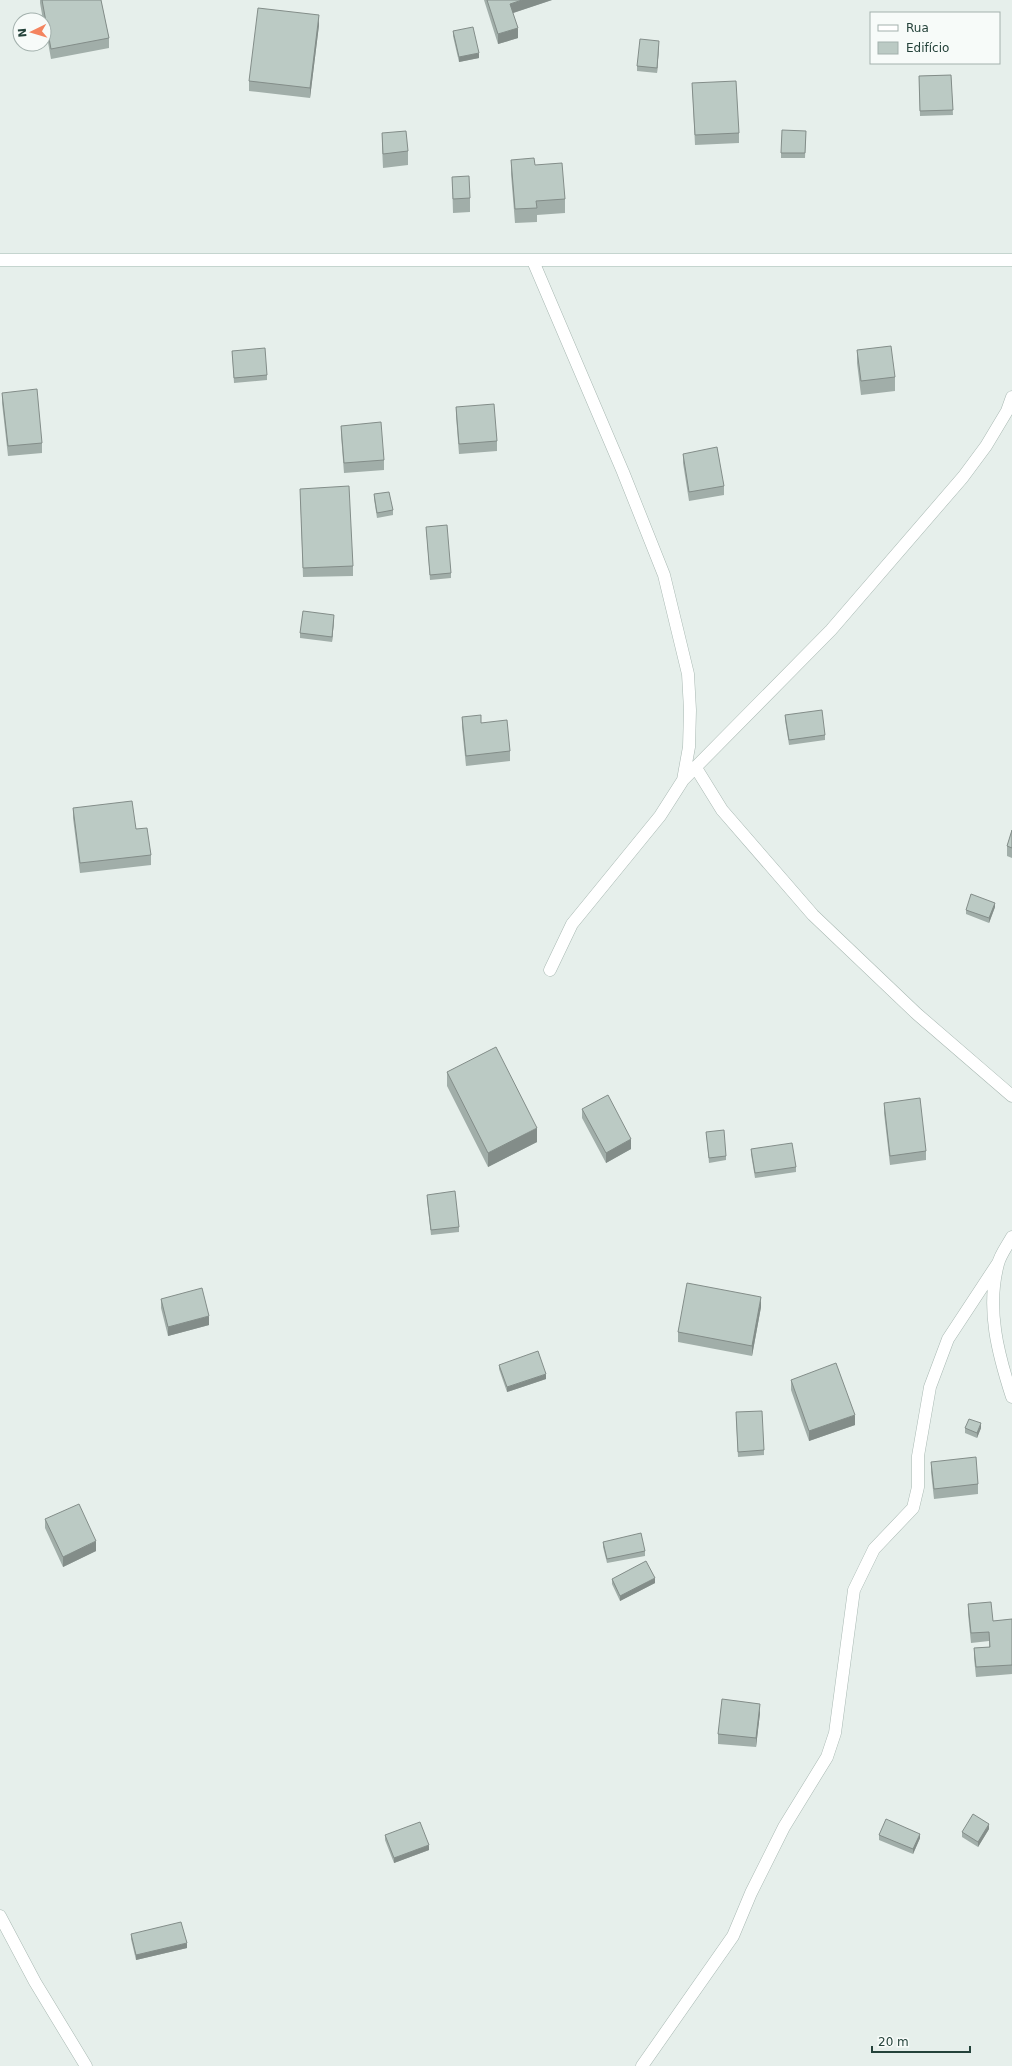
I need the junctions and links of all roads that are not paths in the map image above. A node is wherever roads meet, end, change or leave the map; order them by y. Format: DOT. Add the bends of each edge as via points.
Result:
graph roads {
  1 [pos="0,260"];
  2 [pos="1012,260"];
  3 [pos="533,261"];
  4 [pos="1012,397"];
  5 [pos="696,768"];
  6 [pos="683,780"];
  7 [pos="550,970"];
  8 [pos="1012,1096"];
  9 [pos="1012,1237"];
  10 [pos="998,1263"];
  11 [pos="1012,1397"];
  12 [pos="0,1916"];
  13 [pos="86,2066"];
  14 [pos="642,2066"];
  1 -- 3 [label="street"];
  2 -- 3 [label="street"];
  3 -- 6 [label="street" via="664,575 688,674 689,747"];
  4 -- 5 [label="street" via="1007,411 986,446 963,477 831,630"];
  5 -- 6 [label="street"];
  5 -- 8 [label="street" via="722,810 813,915 917,1014"];
  6 -- 7 [label="street" via="660,816 572,924"];
  9 -- 10 [label="street"];
  10 -- 11 [label="street" via="992,1293 994,1332"];
  10 -- 14 [label="street" via="948,1339 930,1387 918,1456 918,1487 913,1508 874,1549 854,1590 835,1733 827,1758 784,1827 733,1936"];
  12 -- 13 [label="street" via="35,1982"];
}
